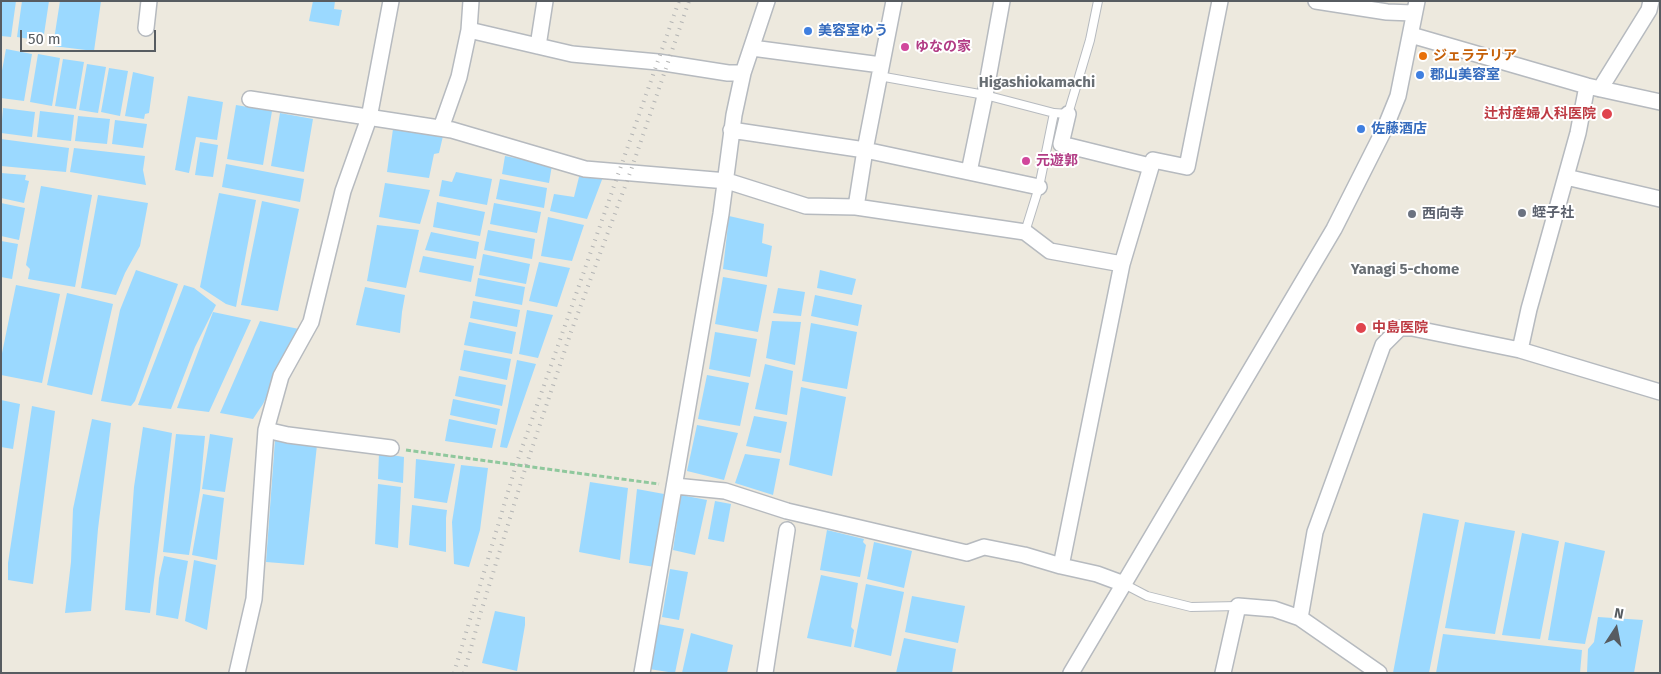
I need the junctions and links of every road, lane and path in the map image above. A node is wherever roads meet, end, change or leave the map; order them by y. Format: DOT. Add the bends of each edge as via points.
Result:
graph roads {
  1 [pos="149,1"];
  2 [pos="391,1"];
  3 [pos="471,1"];
  4 [pos="545,1"];
  5 [pos="767,1"];
  6 [pos="894,1"];
  7 [pos="1002,1"];
  8 [pos="1098,1"];
  9 [pos="1220,1"];
  10 [pos="1316,1"];
  11 [pos="1651,1"];
  12 [pos="1415,7"];
  13 [pos="146,28"];
  14 [pos="469,30"];
  15 [pos="1410,35"];
  16 [pos="538,46"];
  17 [pos="752,48"];
  18 [pos="880,70"];
  19 [pos="743,74"];
  20 [pos="1594,88"];
  21 [pos="985,94"];
  22 [pos="250,99"];
  23 [pos="1660,102"];
  24 [pos="1061,113"];
  25 [pos="369,118"];
  26 [pos="441,128"];
  27 [pos="731,130"];
  28 [pos="865,150"];
  29 [pos="1150,166"];
  30 [pos="969,172"];
  31 [pos="1566,177"];
  32 [pos="727,181"];
  33 [pos="1039,187"];
  34 [pos="1660,199"];
  35 [pos="856,207"];
  36 [pos="1025,232"];
  37 [pos="1122,264"];
  38 [pos="1520,350"];
  39 [pos="1660,392"];
  40 [pos="266,430"];
  41 [pos="392,448"];
  42 [pos="675,486"];
  43 [pos="786,530"];
  44 [pos="1062,566"];
  45 [pos="1124,584"];
  46 [pos="1238,606"];
  47 [pos="1300,618"];
  48 [pos="237,673"];
  49 [pos="642,673"];
  50 [pos="765,673"];
  51 [pos="1071,673"];
  52 [pos="1222,673"];
  53 [pos="1379,673"];
  1 -- 13 [label="street"];
  2 -- 25 [label="street"];
  3 -- 14 [label="street"];
  4 -- 16 [label="street"];
  5 -- 17 [label="street"];
  6 -- 18 [label="street"];
  7 -- 21 [label="street"];
  8 -- 24 [label="lane" via="1090,40"];
  9 -- 29 [label="street" via="1187,167 1153,160"];
  10 -- 12 [label="street" via="1387,12"];
  11 -- 20 [label="street"];
  12 -- 15 [label="street"];
  14 -- 16 [label="street"];
  14 -- 26 [label="street" via="459,77"];
  15 -- 20 [label="street"];
  15 -- 45 [label="street" via="1398,96 1334,229"];
  16 -- 19 [label="street" via="572,54"];
  17 -- 18 [label="street"];
  17 -- 19 [label="street"];
  18 -- 21 [label="lane"];
  18 -- 28 [label="street"];
  19 -- 27 [label="street"];
  20 -- 23 [label="street"];
  20 -- 31 [label="street"];
  21 -- 24 [label="lane"];
  21 -- 30 [label="street"];
  22 -- 25 [label="street"];
  24 -- 29 [label="street" via="1061,144"];
  24 -- 33 [label="lane"];
  25 -- 26 [label="street"];
  25 -- 40 [label="street" via="343,191 311,322 281,376"];
  26 -- 32 [label="street" via="585,169"];
  27 -- 28 [label="street"];
  27 -- 32 [label="street"];
  28 -- 30 [label="street"];
  28 -- 35 [label="street"];
  29 -- 37 [label="street"];
  30 -- 33 [label="street"];
  31 -- 34 [label="street"];
  31 -- 38 [label="street"];
  32 -- 35 [label="street" via="806,206"];
  32 -- 42 [label="street"];
  33 -- 36 [label="lane"];
  35 -- 36 [label="street"];
  36 -- 37 [label="street" via="1050,251"];
  37 -- 44 [label="street"];
  38 -- 39 [label="street"];
  38 -- 47 [label="street" via="1412,328 1400,328 1382,344 1316,532"];
  40 -- 41 [label="street"];
  40 -- 48 [label="street" via="254,599"];
  41 -- 42 [label="path"];
  42 -- 44 [label="street" via="725,491 787,511 967,553 984,548"];
  42 -- 49 [label="street"];
  43 -- 50 [label="street"];
  44 -- 45 [label="street"];
  45 -- 46 [label="lane" via="1147,596 1191,607"];
  45 -- 51 [label="street"];
  46 -- 47 [label="street" via="1274,609"];
  46 -- 52 [label="street"];
  47 -- 53 [label="street"];
}
